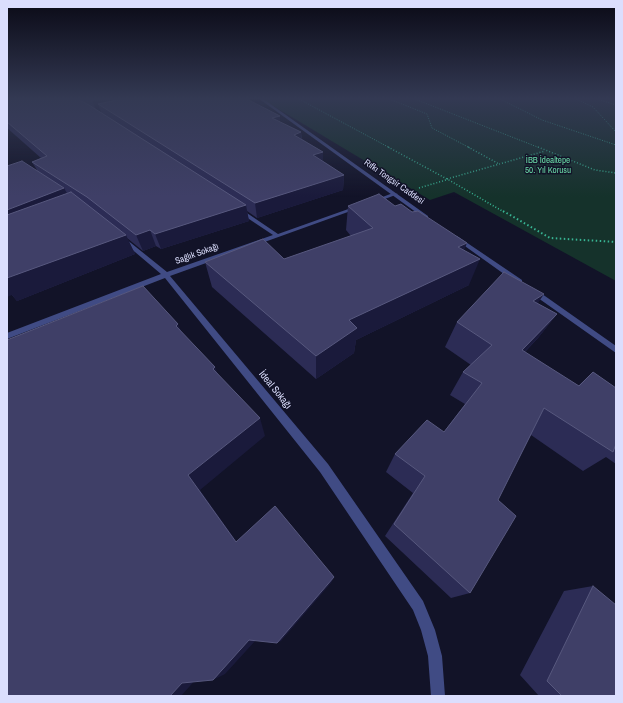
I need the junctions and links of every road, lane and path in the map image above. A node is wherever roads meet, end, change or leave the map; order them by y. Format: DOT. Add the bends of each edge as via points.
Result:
graph roads {
  1 [pos="305,131"];
  2 [pos="358,131"];
  3 [pos="437,131"];
  4 [pos="494,131"];
  5 [pos="574,131"];
  6 [pos="616,145"];
  7 [pos="545,151"];
  8 [pos="500,164"];
  9 [pos="616,173"];
  10 [pos="447,179"];
  11 [pos="395,194"];
  12 [pos="231,205"];
  13 [pos="434,222"];
  14 [pos="117,234"];
  15 [pos="276,235"];
  16 [pos="453,236"];
  17 [pos="616,242"];
  18 [pos="166,275"];
  19 [pos="7,336"];
  20 [pos="616,350"];
  21 [pos="438,696"];
  1 -- 11 [label="street, Rıfkı Tongsir Caddesi"];
  2 -- 10 [label="path"];
  3 -- 8 [label="path"];
  4 -- 7 [label="path"];
  5 -- 6 [label="path"];
  7 -- 8 [label="path"];
  7 -- 9 [label="path" via="595,170"];
  8 -- 10 [label="path"];
  10 -- 17 [label="path" via="550,238"];
  11 -- 13 [label="street, Rıfkı Tongsir Caddesi"];
  11 -- 15 [label="street, Sağlık Sokağı"];
  12 -- 15 [label="street"];
  14 -- 18 [label="street, İdeal Sokağı"];
  15 -- 18 [label="street, Sağlık Sokağı"];
  16 -- 20 [label="street"];
  18 -- 19 [label="street, Sağlık Sokağı"];
  18 -- 21 [label="street, İdeal Sokağı" via="324,468 418,606 435,656"];
}
